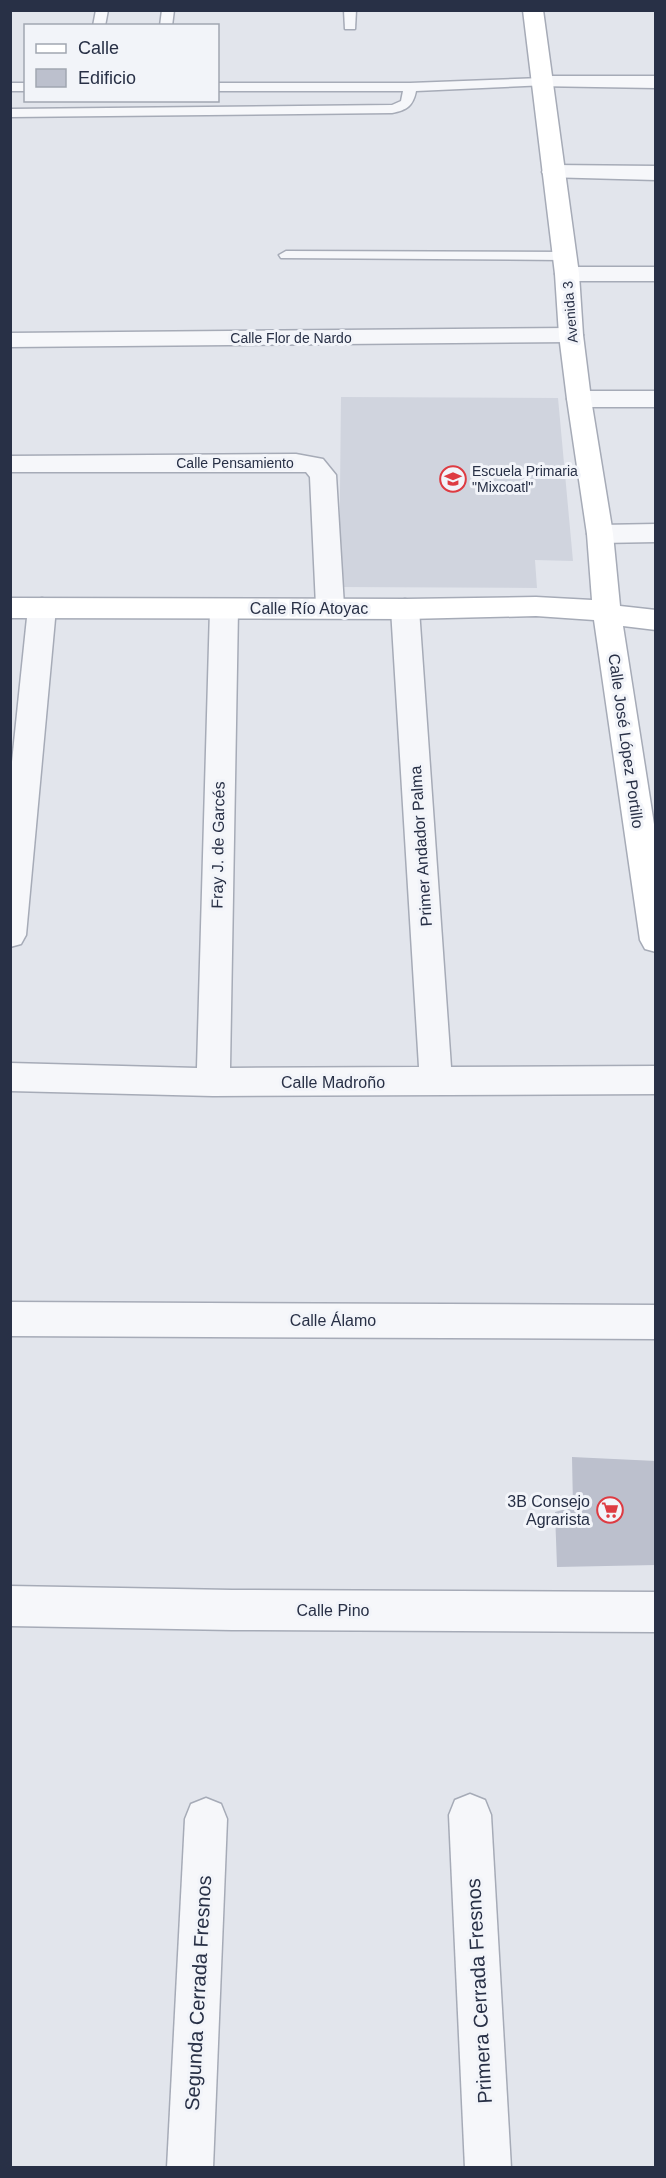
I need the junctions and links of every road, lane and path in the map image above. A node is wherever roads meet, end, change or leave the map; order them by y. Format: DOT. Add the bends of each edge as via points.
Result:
graph roads {
  1 [pos="350,10"];
  2 [pos="533,10"];
  3 [pos="350,26"];
  4 [pos="542,82"];
  5 [pos="656,82"];
  6 [pos="219,87"];
  7 [pos="410,87"];
  8 [pos="10,113"];
  9 [pos="554,172"];
  10 [pos="656,173"];
  11 [pos="286,255"];
  12 [pos="566,265"];
  13 [pos="656,274"];
  14 [pos="571,335"];
  15 [pos="10,340"];
  16 [pos="579,399"];
  17 [pos="656,399"];
  18 [pos="10,464"];
  19 [pos="656,533"];
  20 [pos="600,534"];
  21 [pos="330,606"];
  22 [pos="10,608"];
  23 [pos="42,608"];
  24 [pos="224,609"];
  25 [pos="405,609"];
  26 [pos="607,614"];
  27 [pos="656,620"];
  28 [pos="647,832"];
  29 [pos="10,935"];
  30 [pos="656,940"];
  31 [pos="10,1077"];
  32 [pos="656,1080"];
  33 [pos="213,1082"];
  34 [pos="436,1082"];
  35 [pos="10,1318"];
  36 [pos="656,1322"];
  37 [pos="10,1606"];
  38 [pos="656,1612"];
  39 [pos="470,1815"];
  40 [pos="206,1819"];
  41 [pos="190,2168"];
  42 [pos="488,2168"];
  1 -- 3 [label="lane"];
  2 -- 4 [label="street, Avenida 3"];
  4 -- 5 [label="street"];
  4 -- 7 [label="lane"];
  4 -- 9 [label="street, Avenida 3"];
  6 -- 7 [label="lane"];
  7 -- 8 [label="lane" via="407,102 392,109"];
  9 -- 10 [label="street"];
  9 -- 12 [label="street, Avenida 3"];
  11 -- 12 [label="lane"];
  12 -- 13 [label="street"];
  12 -- 14 [label="street, Avenida 3"];
  14 -- 15 [label="street, Calle Flor de Nardo"];
  14 -- 16 [label="street, Avenida 3"];
  16 -- 17 [label="street"];
  16 -- 20 [label="street, Avenida 3"];
  18 -- 21 [label="street, Calle Pensamiento" via="314,465 323,475"];
  19 -- 20 [label="street"];
  20 -- 26 [label="street, Avenida 3"];
  21 -- 24 [label="street, Calle Río Atoyac"];
  21 -- 25 [label="street, Calle Río Atoyac"];
  22 -- 23 [label="street, Calle Río Atoyac"];
  23 -- 24 [label="street, Calle Río Atoyac"];
  23 -- 29 [label="street"];
  24 -- 33 [label="street, Fray J. de Garcés"];
  25 -- 26 [label="street, Calle Río Atoyac" via="581,608"];
  25 -- 34 [label="street, Primer Andador Palma"];
  26 -- 27 [label="street, Calle Río Atoyac"];
  26 -- 28 [label="street, Calle José López Portillo"];
  28 -- 30 [label="street, Calle José López Portillo"];
  31 -- 33 [label="street, Calle Madroño"];
  32 -- 34 [label="street, Calle Madroño"];
  33 -- 34 [label="street, Calle Madroño"];
  35 -- 36 [label="street, Calle Álamo"];
  37 -- 38 [label="street, Calle Pino"];
  39 -- 42 [label="street, Primera Cerrada Fresnos"];
  40 -- 41 [label="street, Segunda Cerrada Fresnos"];
}
